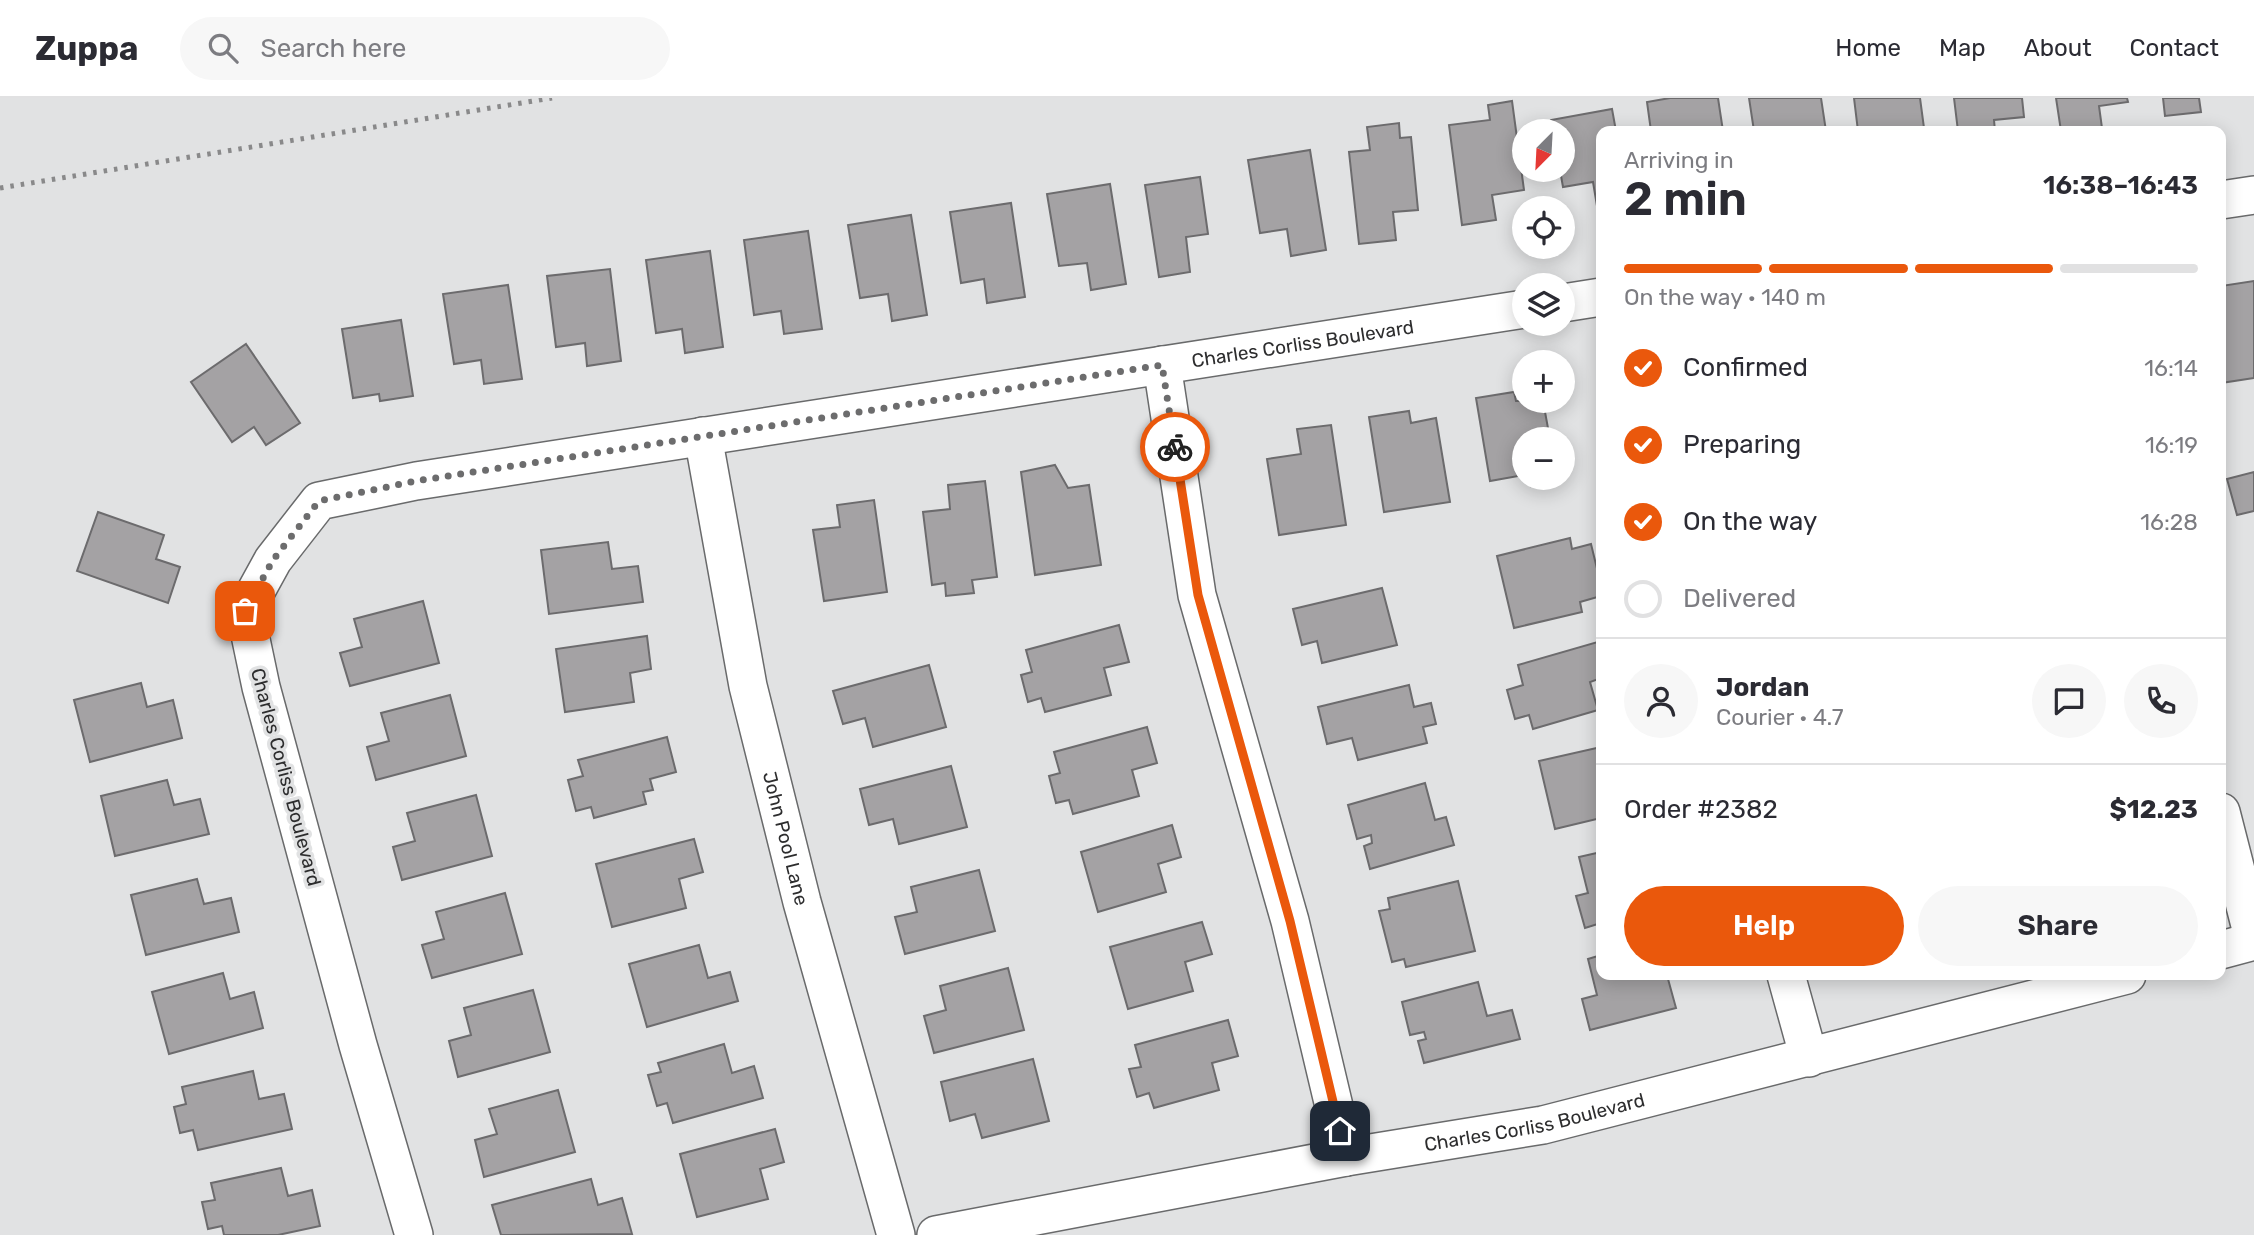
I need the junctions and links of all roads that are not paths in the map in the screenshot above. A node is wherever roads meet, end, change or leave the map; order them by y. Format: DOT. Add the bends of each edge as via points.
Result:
graph roads {
  1 [pos="2254,195"];
  2 [pos="2226,199"];
  3 [pos="1596,298"];
  4 [pos="1575,301"];
  5 [pos="1512,311"];
  6 [pos="1162,365"];
  7 [pos="704,436"];
  8 [pos="2226,832"];
  9 [pos="2254,941"];
  10 [pos="2226,949"];
  11 [pos="1787,980"];
  12 [pos="2108,980"];
  13 [pos="1808,1058"];
  14 [pos="1346,1157"];
  15 [pos="414,1235"];
  16 [pos="896,1235"];
  17 [pos="936,1235"];
  1 -- 2 [label="street"];
  3 -- 4 [label="street"];
  5 -- 6 [label="street, Charles Corliss Boulevard"];
  6 -- 7 [label="street, Charles Corliss Boulevard"];
  6 -- 14 [label="street" via="1198,595 1290,921"];
  7 -- 15 [label="street, Charles Corliss Boulevard" via="416,481 319,501 273,560 245,611 261,687"];
  7 -- 16 [label="street, John Pool Lane" via="748,686 802,902"];
  8 -- 9 [label="street"];
  9 -- 10 [label="street"];
  11 -- 13 [label="street"];
  12 -- 13 [label="street, Charles Corliss Boulevard"];
  13 -- 14 [label="street, Charles Corliss Boulevard" via="1543,1125"];
  14 -- 17 [label="street, Charles Corliss Boulevard"];
}
